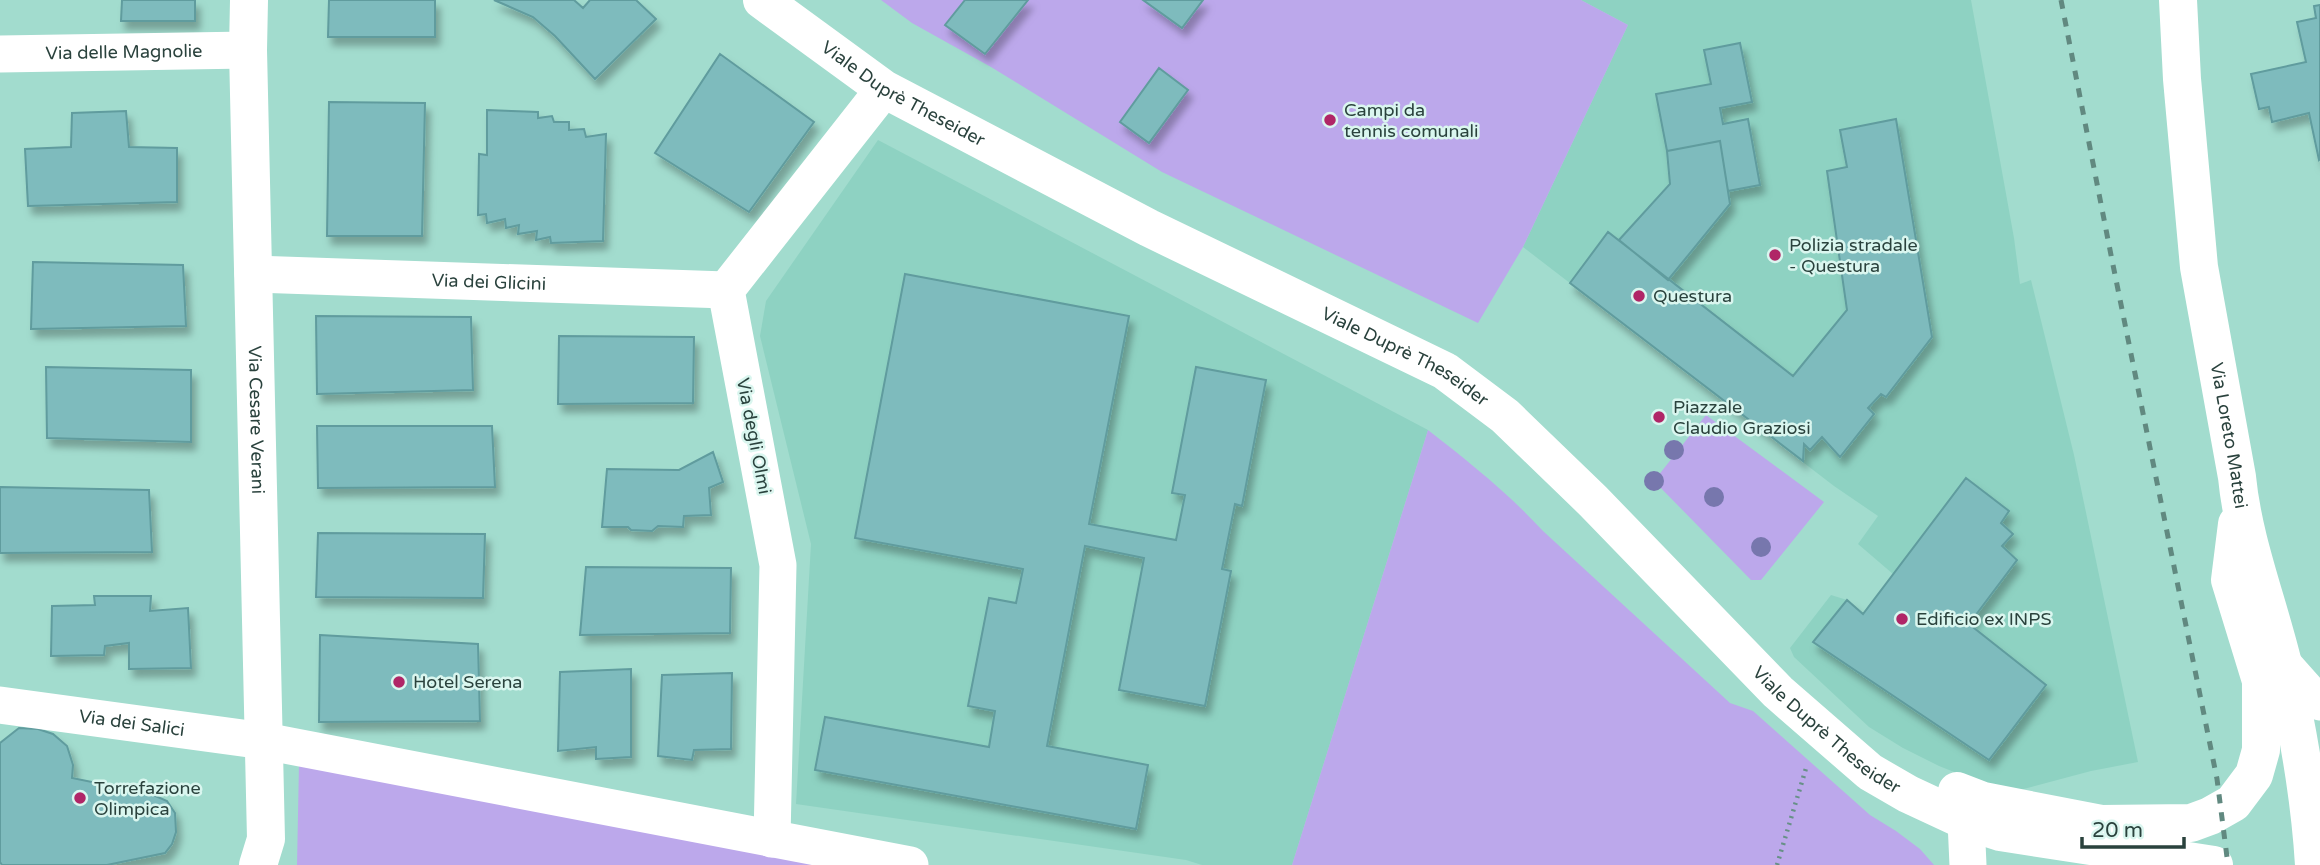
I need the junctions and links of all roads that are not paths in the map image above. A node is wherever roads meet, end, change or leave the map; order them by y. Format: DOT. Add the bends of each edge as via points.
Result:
graph roads {
  1 [pos="249,0"];
  2 [pos="762,0"];
  3 [pos="2178,0"];
  4 [pos="248,50"];
  5 [pos="0,54"];
  6 [pos="884,89"];
  7 [pos="253,274"];
  8 [pos="726,290"];
  9 [pos="2239,505"];
  10 [pos="2283,664"];
  11 [pos="1779,692"];
  12 [pos="2320,702"];
  13 [pos="0,705"];
  14 [pos="264,741"];
  15 [pos="1966,821"];
  16 [pos="2314,823"];
  17 [pos="772,839"];
  18 [pos="266,857"];
  19 [pos="910,865"];
  20 [pos="1968,865"];
  21 [pos="2214,865"];
  1 -- 4 [label="street, Via Cesare Verani"];
  2 -- 6 [label="street, Viale Duprè Theseider"];
  3 -- 9 [label="street, Via Loreto Mattei" via="2199,267"];
  4 -- 5 [label="street, Via delle Magnolie"];
  4 -- 7 [label="street, Via Cesare Verani"];
  6 -- 8 [label="street"];
  6 -- 11 [label="street, Viale Duprè Theseider" via="1149,228 1445,371 1504,416 1593,501"];
  7 -- 8 [label="street, Via dei Glicini"];
  7 -- 14 [label="street, Via Cesare Verani"];
  8 -- 17 [label="street, Via degli Olmi" via="778,565"];
  9 -- 10 [label="street, Via Loreto Mattei"];
  9 -- 11 [label="street" via="2230,580 2261,681 2261,750 2243,792 2210,816 2191,823 2101,824 1983,801 1896,767"];
  10 -- 12 [label="street"];
  10 -- 16 [label="street, Via Loreto Mattei"];
  11 -- 15 [label="street, Viale Duprè Theseider" via="1870,772"];
  13 -- 14 [label="street, Via dei Salici"];
  14 -- 17 [label="street, Via dei Salici"];
  14 -- 18 [label="street, Via Cesare Verani"];
  15 -- 20 [label="street"];
  15 -- 21 [label="street, Viale Duprè Theseider" via="2000,832"];
  17 -- 19 [label="street, Via dei Salici"];
}
